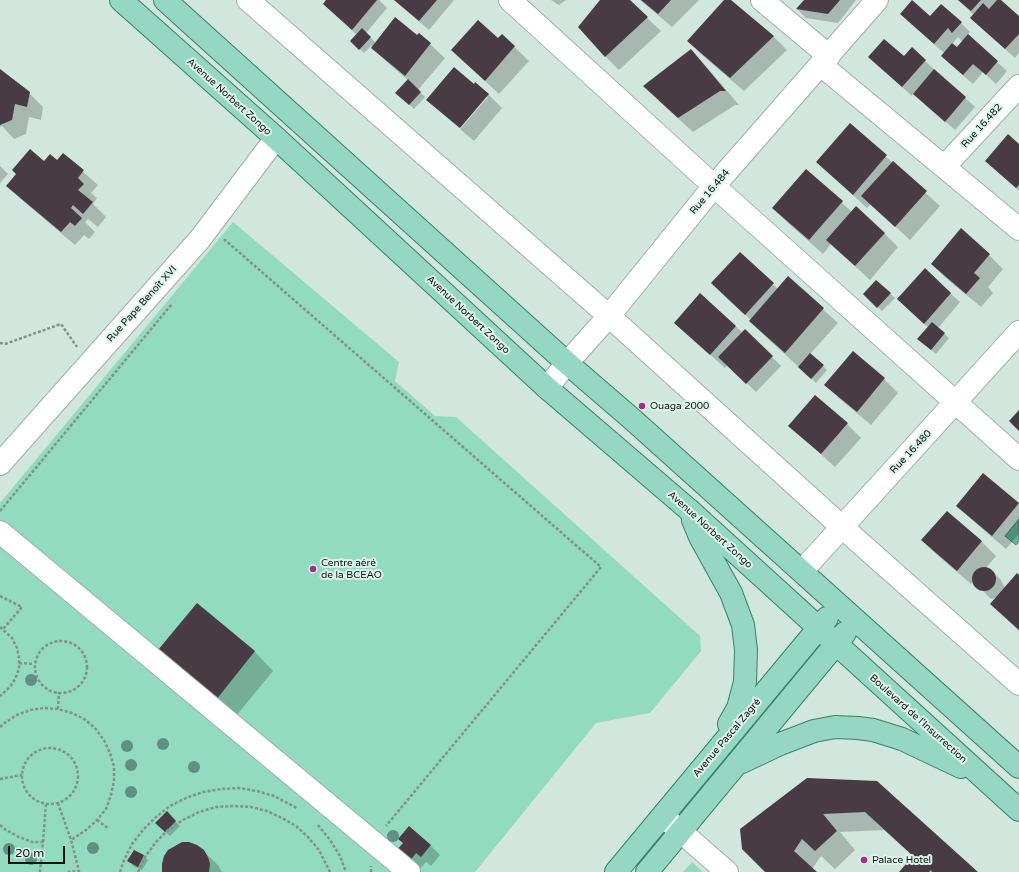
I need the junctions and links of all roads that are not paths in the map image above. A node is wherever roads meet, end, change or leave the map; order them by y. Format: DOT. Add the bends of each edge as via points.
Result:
graph roads {
  1 [pos="121,0"];
  2 [pos="248,0"];
  3 [pos="510,0"];
  4 [pos="762,0"];
  5 [pos="877,0"];
  6 [pos="174,3"];
  7 [pos="825,61"];
  8 [pos="1019,86"];
  9 [pos="276,138"];
  10 [pos="944,167"];
  11 [pos="714,186"];
  12 [pos="1019,229"];
  13 [pos="609,316"];
  14 [pos="1019,332"];
  15 [pos="567,363"];
  16 [pos="547,388"];
  17 [pos="957,402"];
  18 [pos="1019,459"];
  19 [pos="0,464"];
  20 [pos="688,509"];
  21 [pos="842,527"];
  22 [pos="0,532"];
  23 [pos="802,571"];
  24 [pos="838,605"];
  25 [pos="856,621"];
  26 [pos="818,628"];
  27 [pos="835,644"];
  28 [pos="1019,684"];
  29 [pos="708,761"];
  30 [pos="737,764"];
  31 [pos="1019,767"];
  32 [pos="983,778"];
  33 [pos="1019,810"];
  34 [pos="663,816"];
  35 [pos="681,831"];
  36 [pos="410,872"];
  37 [pos="616,872"];
  38 [pos="647,872"];
  39 [pos="726,872"];
  1 -- 9 [label="main road, Avenue Norbert Zongo"];
  2 -- 13 [label="street"];
  3 -- 11 [label="street"];
  4 -- 7 [label="street"];
  5 -- 7 [label="street, Rue 16.484"];
  6 -- 15 [label="main road"];
  7 -- 10 [label="street"];
  7 -- 11 [label="street, Rue 16.484"];
  8 -- 10 [label="street, Rue 16.482"];
  9 -- 16 [label="main road, Avenue Norbert Zongo"];
  9 -- 19 [label="street, Rue Pape Benoît XVI" via="200,239"];
  10 -- 12 [label="street"];
  11 -- 13 [label="street, Rue 16.484"];
  11 -- 17 [label="street"];
  13 -- 15 [label="street, Rue 16.484"];
  13 -- 21 [label="street"];
  14 -- 17 [label="street, Rue 16.480"];
  15 -- 16 [label="street, Rue 16.484"];
  15 -- 23 [label="main road"];
  16 -- 20 [label="main road, Avenue Norbert Zongo"];
  17 -- 18 [label="street"];
  17 -- 21 [label="street, Rue 16.480"];
  20 -- 26 [label="main road, Avenue Norbert Zongo"];
  20 -- 29 [label="main road" via="700,537 731,593 743,625 746,650 745,682 738,708"];
  21 -- 23 [label="street, Rue 16.480"];
  21 -- 28 [label="street"];
  22 -- 36 [label="street"];
  23 -- 24 [label="main road"];
  24 -- 25 [label="main road"];
  24 -- 26 [label="main road, Avenue Pascal Zagré"];
  25 -- 27 [label="main road"];
  25 -- 31 [label="main road"];
  26 -- 27 [label="main road, Boulevard de l'Insurrection"];
  26 -- 29 [label="main road, Avenue Pascal Zagré"];
  27 -- 30 [label="main road"];
  27 -- 32 [label="main road, Boulevard de l'Insurrection"];
  29 -- 34 [label="main road, Avenue Pascal Zagré"];
  30 -- 32 [label="main road" via="814,731 835,727 858,728 902,739"];
  30 -- 35 [label="main road"];
  32 -- 33 [label="main road, Boulevard de l'Insurrection"];
  34 -- 35 [label="street"];
  34 -- 37 [label="main road, Avenue Pascal Zagré"];
  35 -- 38 [label="main road"];
  35 -- 39 [label="street"];
}
